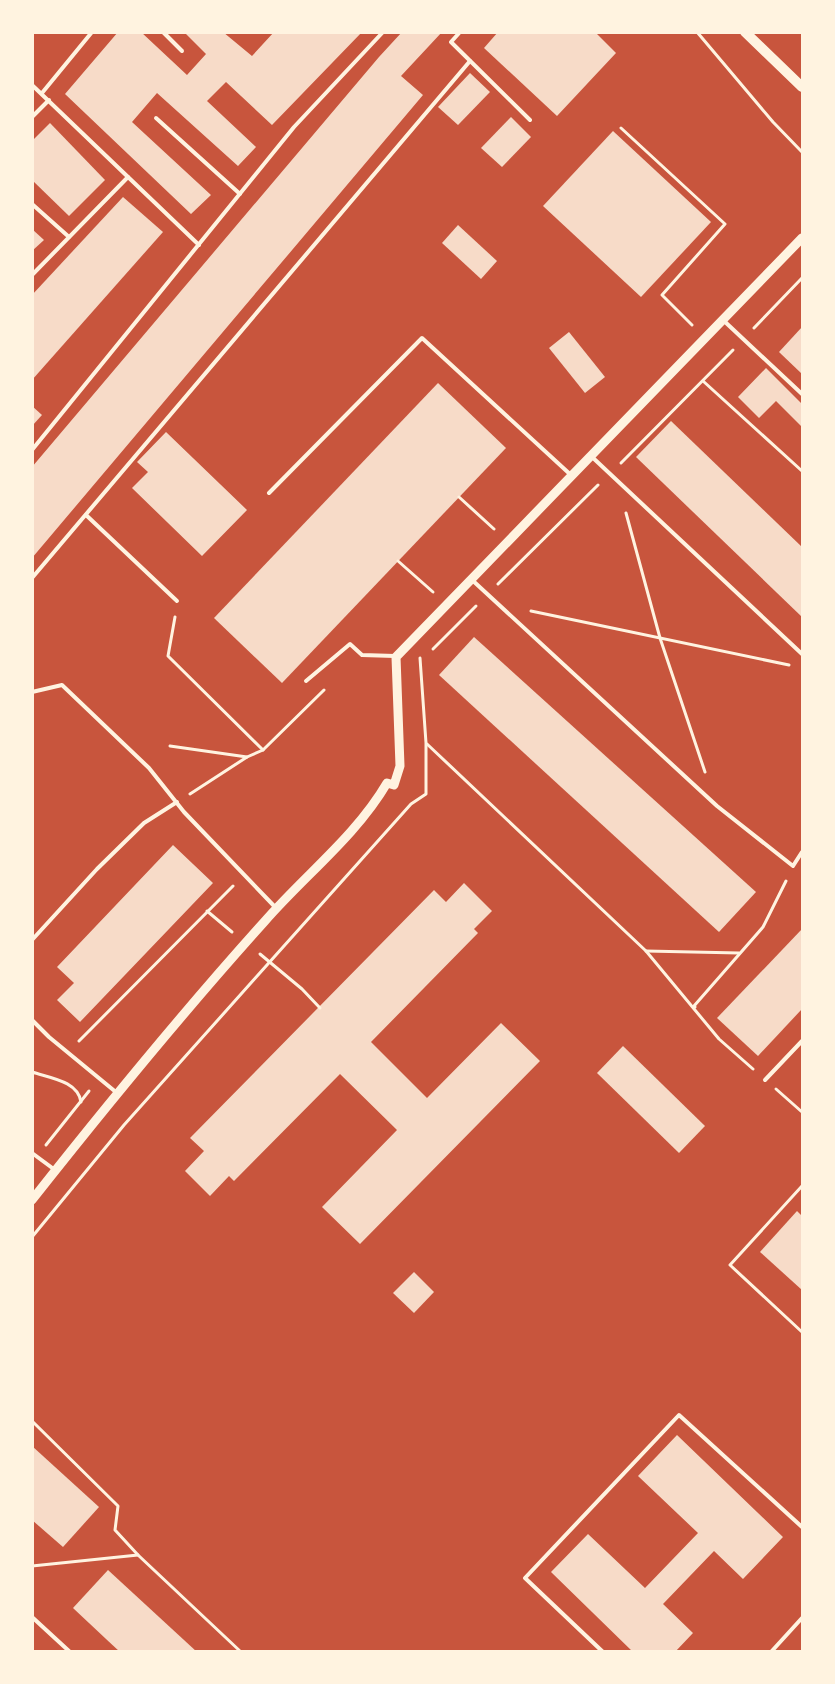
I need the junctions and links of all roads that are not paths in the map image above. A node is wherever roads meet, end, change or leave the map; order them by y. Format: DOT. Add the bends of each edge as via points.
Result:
graph roads {
  1 [pos="92,32"];
  2 [pos="163,32"];
  3 [pos="384,32"];
  4 [pos="460,32"];
  5 [pos="745,32"];
  6 [pos="182,51"];
  7 [pos="470,61"];
  8 [pos="32,85"];
  9 [pos="802,87"];
  10 [pos="42,93"];
  11 [pos="49,100"];
  12 [pos="32,117"];
  13 [pos="156,118"];
  14 [pos="530,120"];
  15 [pos="128,177"];
  16 [pos="240,194"];
  17 [pos="32,204"];
  18 [pos="69,237"];
  19 [pos="802,238"];
  20 [pos="199,245"];
  21 [pos="32,275"];
  22 [pos="723,320"];
  23 [pos="802,394"];
  24 [pos="32,450"];
  25 [pos="591,456"];
  26 [pos="572,476"];
  27 [pos="268,493"];
  28 [pos="86,514"];
  29 [pos="32,578"];
  30 [pos="471,579"];
  31 [pos="177,602"];
  32 [pos="802,654"];
  33 [pos="396,656"];
  34 [pos="306,681"];
  35 [pos="32,692"];
  36 [pos="177,802"];
  37 [pos="802,852"];
  38 [pos="276,908"];
  39 [pos="32,940"];
  40 [pos="32,1020"];
  41 [pos="802,1041"];
  42 [pos="766,1080"];
  43 [pos="117,1093"];
  44 [pos="32,1154"];
  45 [pos="56,1171"];
  46 [pos="32,1200"];
  47 [pos="802,1527"];
  48 [pos="32,1617"];
  49 [pos="802,1618"];
  50 [pos="70,1652"];
  51 [pos="603,1652"];
  52 [pos="772,1652"];
  1 -- 10 [label="lane"];
  2 -- 6 [label="lane"];
  3 -- 16 [label="lane" via="294,127"];
  4 -- 7 [label="lane" via="451,42"];
  5 -- 9 [label="main road"];
  7 -- 14 [label="lane"];
  7 -- 28 [label="lane"];
  8 -- 10 [label="lane"];
  10 -- 11 [label="lane"];
  11 -- 12 [label="lane"];
  11 -- 15 [label="lane"];
  13 -- 16 [label="lane"];
  15 -- 18 [label="lane"];
  15 -- 20 [label="lane"];
  16 -- 20 [label="lane"];
  17 -- 18 [label="lane"];
  18 -- 21 [label="lane"];
  19 -- 22 [label="street"];
  20 -- 24 [label="lane"];
  22 -- 23 [label="lane"];
  22 -- 25 [label="street"];
  25 -- 26 [label="street"];
  25 -- 32 [label="lane"];
  26 -- 27 [label="lane" via="422,338"];
  26 -- 30 [label="street"];
  28 -- 29 [label="lane"];
  28 -- 31 [label="lane"];
  30 -- 33 [label="street"];
  30 -- 37 [label="lane" via="717,806 793,866"];
  33 -- 34 [label="lane" via="362,655 350,644"];
  33 -- 38 [label="street" via="400,759 394,785 387,783 373,807"];
  35 -- 36 [label="lane" via="62,685 149,768"];
  36 -- 38 [label="lane"];
  36 -- 39 [label="lane" via="144,823"];
  38 -- 43 [label="street"];
  40 -- 43 [label="lane"];
  41 -- 42 [label="lane"];
  43 -- 45 [label="street"];
  44 -- 45 [label="lane"];
  45 -- 46 [label="street"];
  47 -- 51 [label="lane" via="679,1415 525,1578"];
  48 -- 50 [label="lane"];
  49 -- 52 [label="lane"];
}
